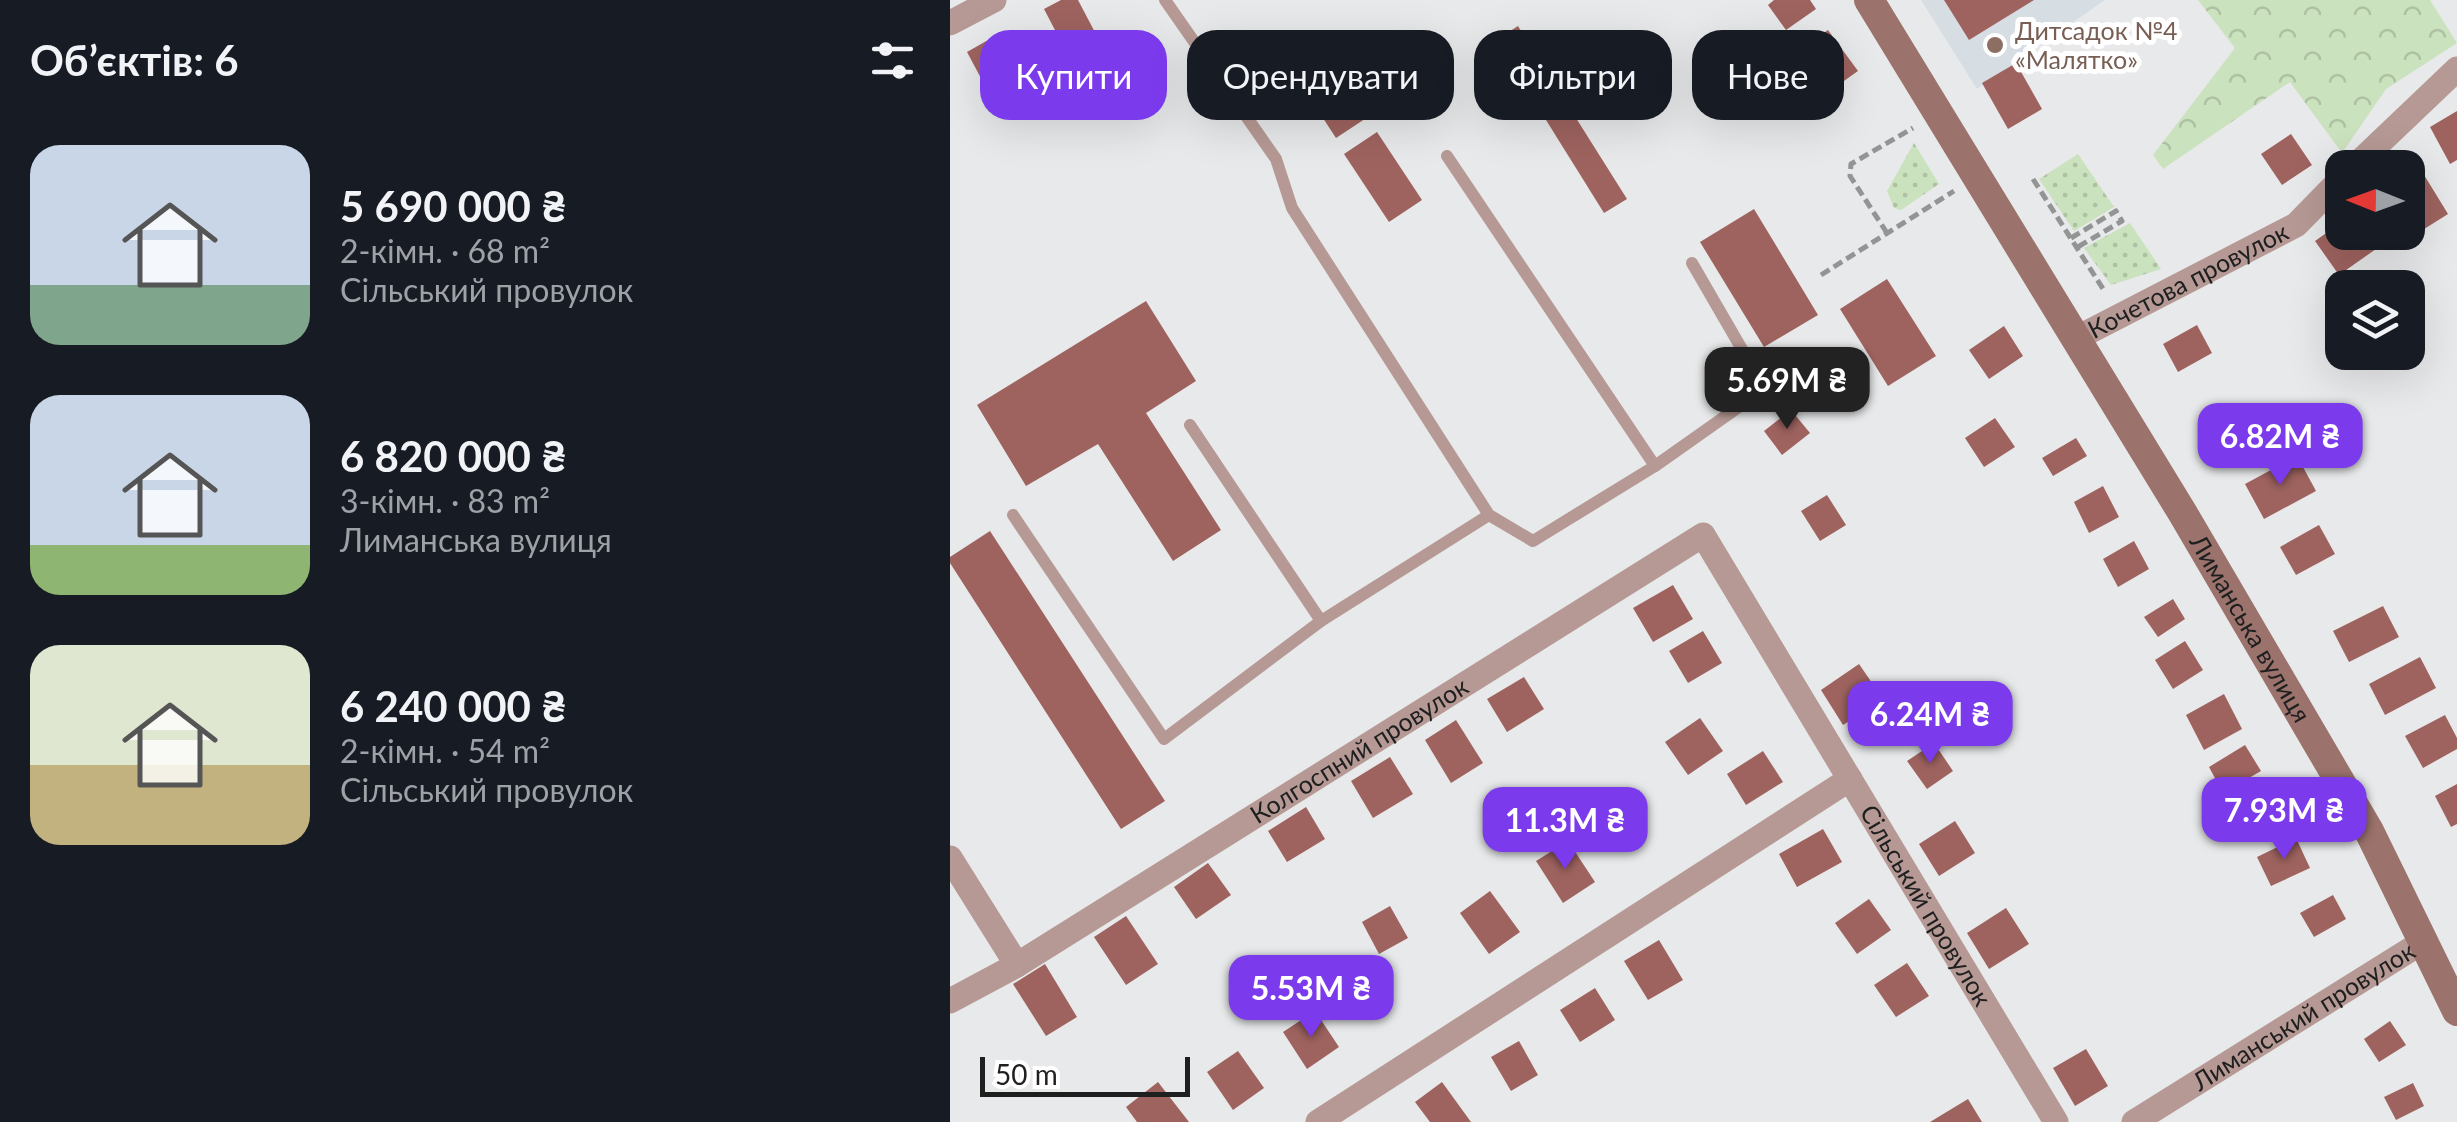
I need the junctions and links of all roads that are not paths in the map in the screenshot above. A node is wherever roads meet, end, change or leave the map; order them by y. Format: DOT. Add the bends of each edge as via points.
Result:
graph roads {
  1 [pos="994,0"];
  2 [pos="1164,0"];
  3 [pos="1870,0"];
  4 [pos="950,23"];
  5 [pos="2457,69"];
  6 [pos="2373,150"];
  7 [pos="1447,156"];
  8 [pos="2325,195"];
  9 [pos="1692,263"];
  10 [pos="2077,338"];
  11 [pos="1190,425"];
  12 [pos="1655,466"];
  13 [pos="1013,515"];
  14 [pos="1488,515"];
  15 [pos="1703,535"];
  16 [pos="1321,622"];
  17 [pos="1850,779"];
  18 [pos="950,858"];
  19 [pos="2424,941"];
  20 [pos="1017,964"];
  21 [pos="2448,966"];
  22 [pos="950,1001"];
  23 [pos="2457,1012"];
  24 [pos="1318,1122"];
  25 [pos="2056,1122"];
  26 [pos="2134,1122"];
  1 -- 4 [label="street"];
  2 -- 14 [label="lane" via="1276,159 1292,208"];
  3 -- 10 [label="street, Лиманська вулиця"];
  5 -- 6 [label="street"];
  7 -- 12 [label="lane"];
  8 -- 10 [label="street, Кочетова провулок" via="2296,225"];
  9 -- 12 [label="lane" via="1754,370 1757,394"];
  10 -- 19 [label="street, Лиманська вулиця" via="2368,832"];
  11 -- 16 [label="lane"];
  12 -- 14 [label="lane" via="1533,541"];
  13 -- 16 [label="lane" via="1164,739"];
  14 -- 16 [label="lane"];
  15 -- 17 [label="street, Сільський провулок"];
  15 -- 20 [label="street, Колгоспний провулок"];
  17 -- 24 [label="street"];
  17 -- 25 [label="street, Сільський провулок"];
  18 -- 20 [label="street"];
  19 -- 21 [label="street, Лиманська вулиця"];
  19 -- 26 [label="street, Лиманський провулок"];
  20 -- 22 [label="street, Колгоспний провулок"];
  21 -- 23 [label="street, Лиманська вулиця"];
}
